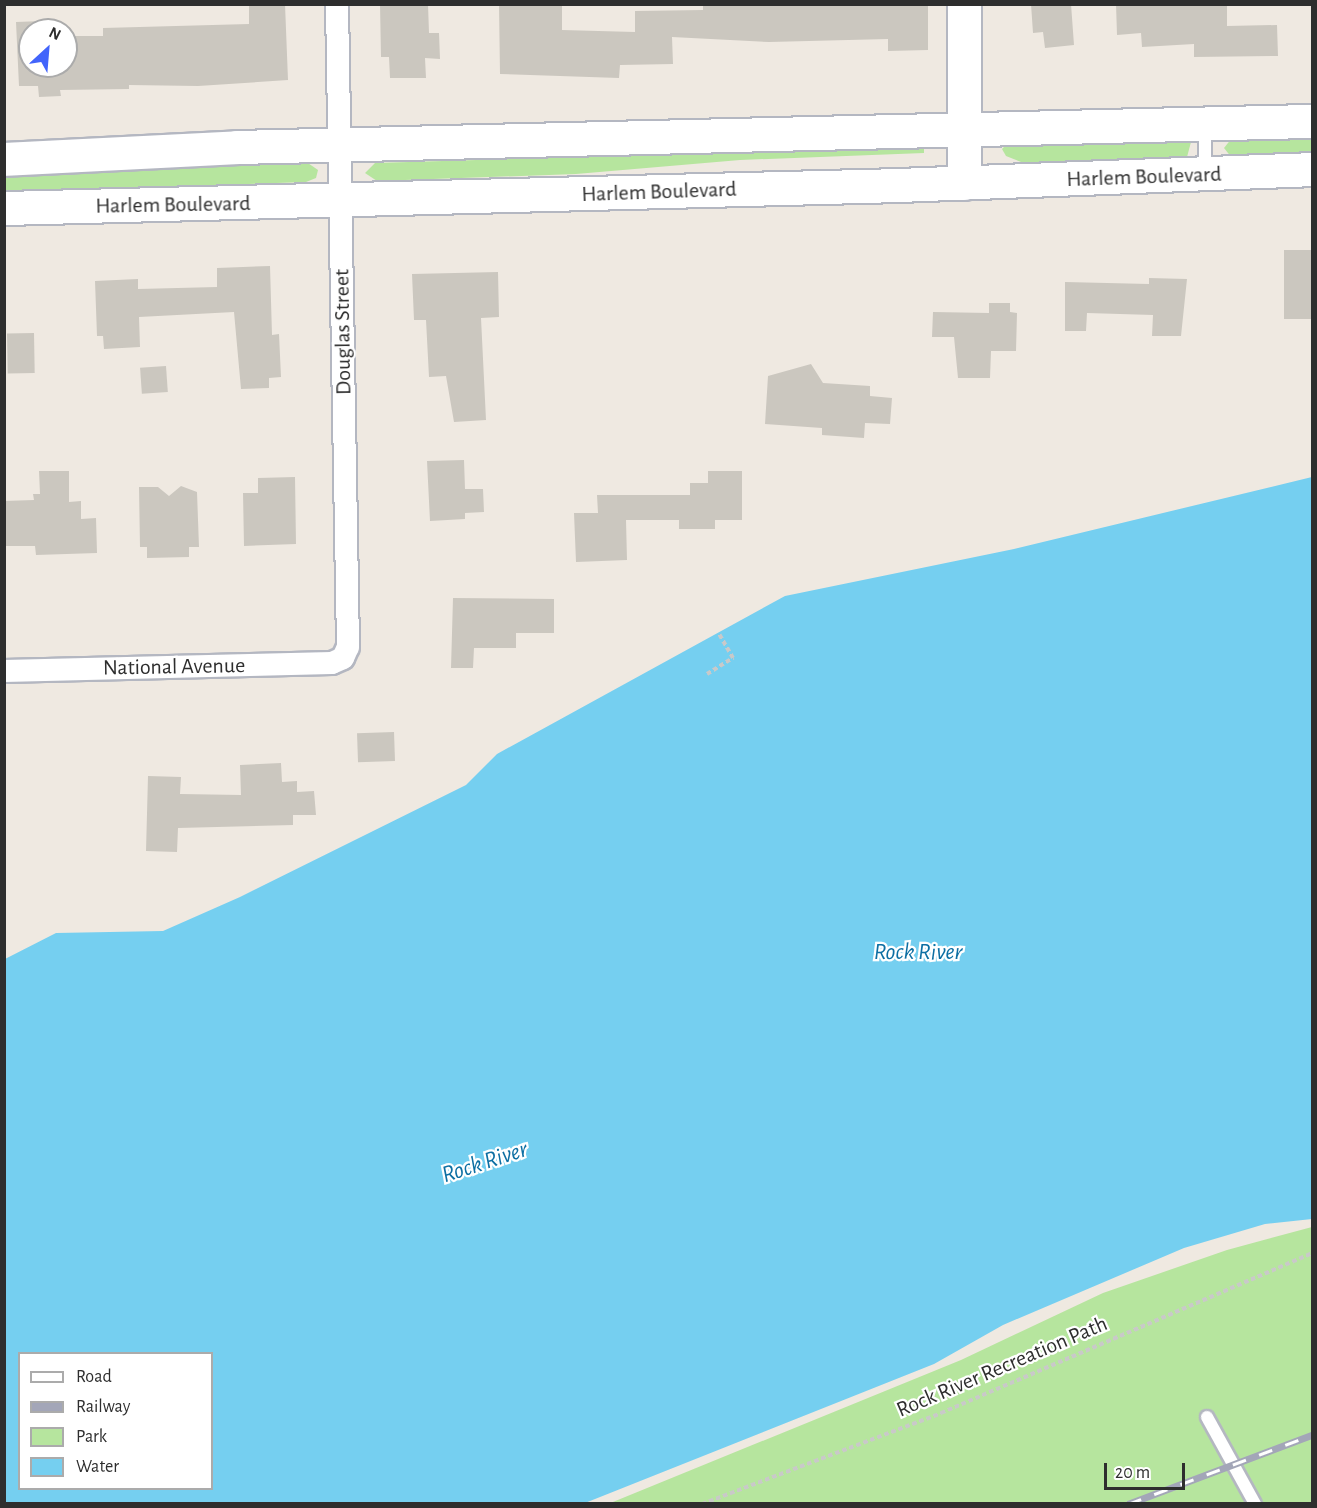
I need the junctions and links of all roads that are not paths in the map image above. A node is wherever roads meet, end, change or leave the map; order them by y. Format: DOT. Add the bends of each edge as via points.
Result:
graph roads {
  1 [pos="337,4"];
  2 [pos="964,4"];
  3 [pos="1312,121"];
  4 [pos="1205,123"];
  5 [pos="964,127"];
  6 [pos="339,145"];
  7 [pos="4,159"];
  8 [pos="1312,169"];
  9 [pos="1205,175"];
  10 [pos="964,183"];
  11 [pos="340,201"];
  12 [pos="4,208"];
  13 [pos="343,658"];
  14 [pos="4,671"];
  15 [pos="1207,1417"];
  16 [pos="1255,1503"];
  1 -- 6 [label="street, Douglas Street"];
  2 -- 5 [label="street"];
  3 -- 4 [label="street"];
  4 -- 5 [label="street"];
  4 -- 9 [label="lane"];
  5 -- 6 [label="street"];
  5 -- 10 [label="street"];
  6 -- 7 [label="street"];
  6 -- 11 [label="street, Douglas Street"];
  8 -- 9 [label="street, Harlem Boulevard"];
  9 -- 10 [label="street, Harlem Boulevard"];
  10 -- 11 [label="street, Harlem Boulevard"];
  11 -- 12 [label="street, Harlem Boulevard"];
  11 -- 13 [label="street, Douglas Street" via="348,647"];
  13 -- 14 [label="street, National Avenue" via="332,663"];
  15 -- 16 [label="lane"];
}
